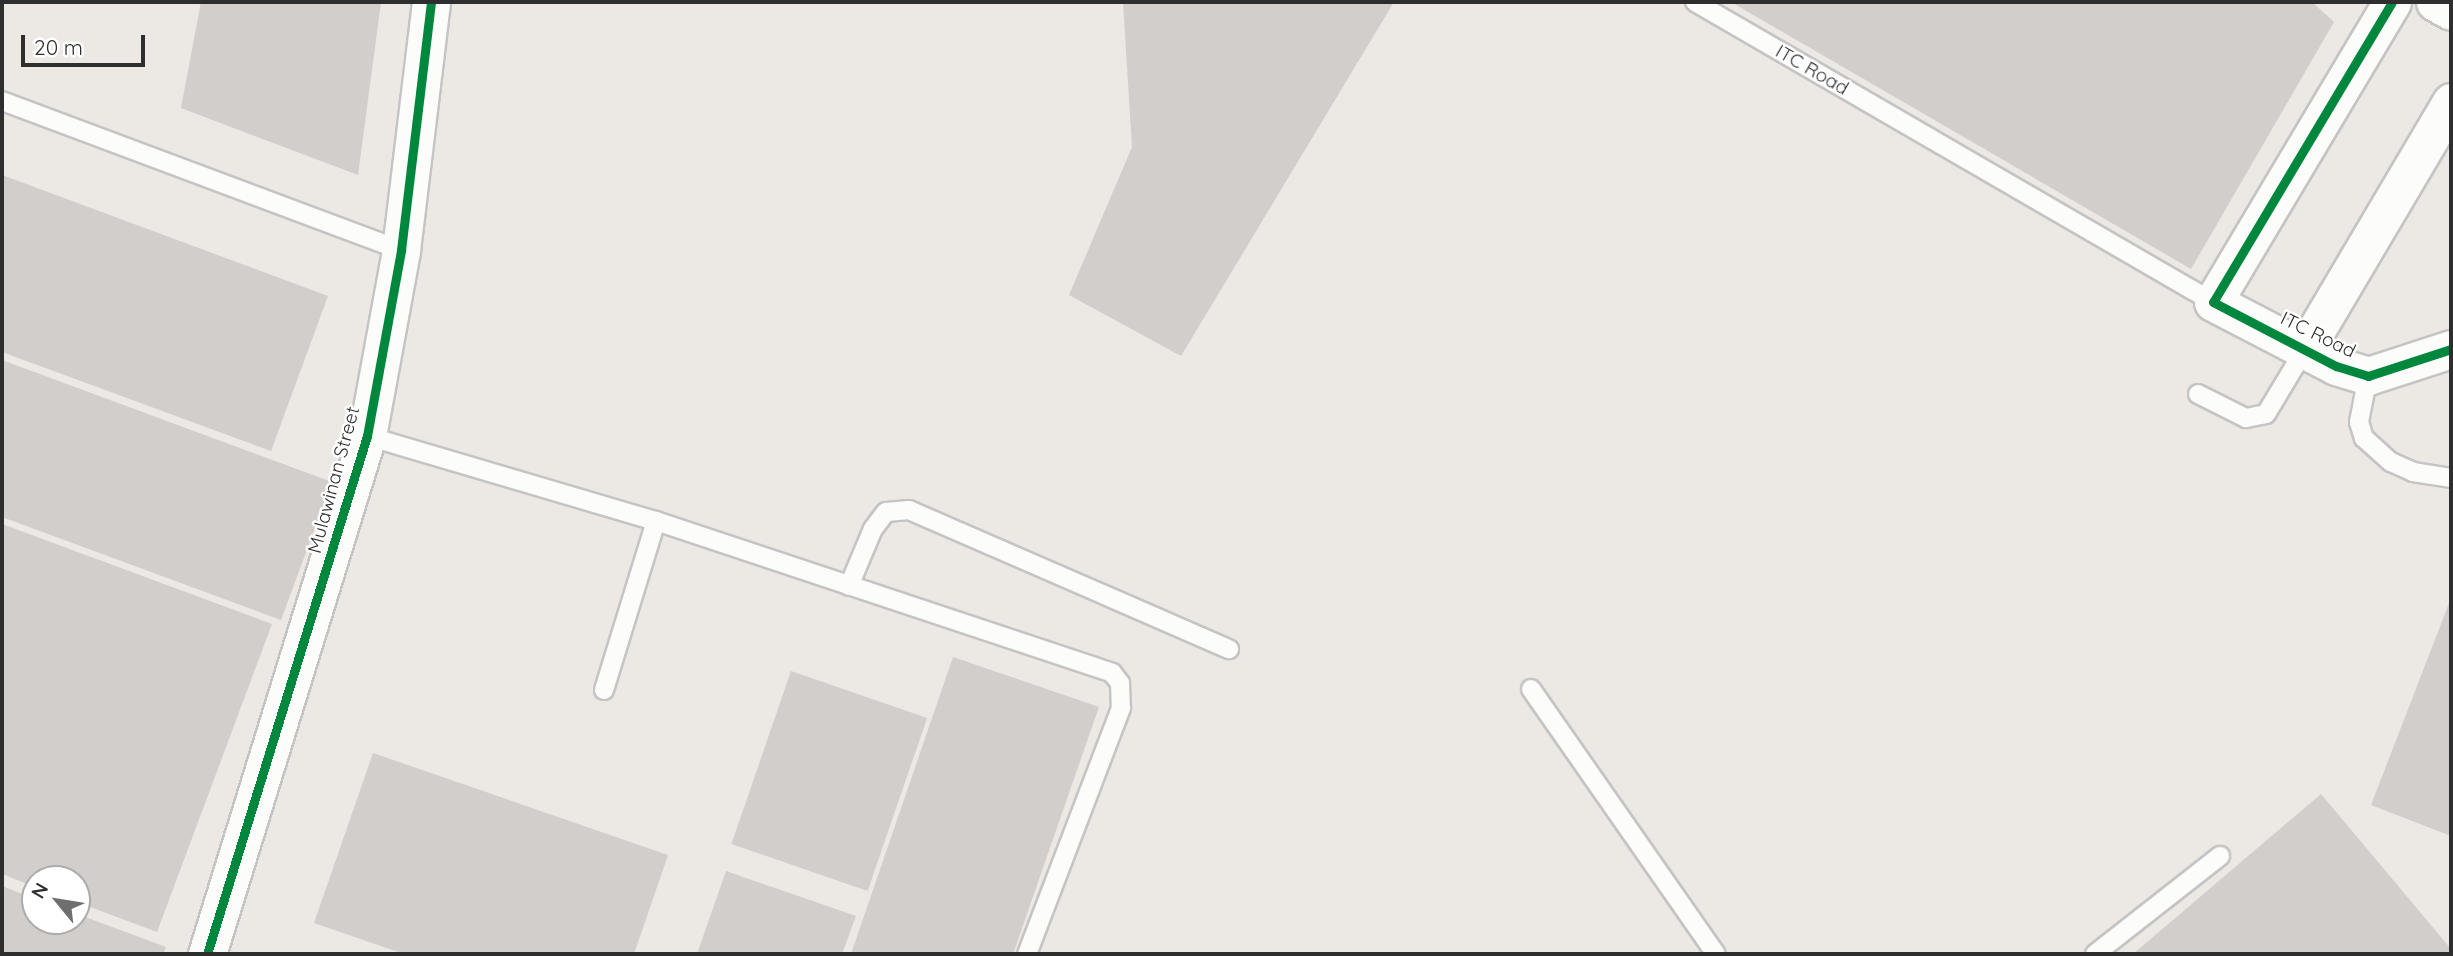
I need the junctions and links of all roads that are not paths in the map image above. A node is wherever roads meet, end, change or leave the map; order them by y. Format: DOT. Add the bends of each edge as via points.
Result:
graph roads {
  1 [pos="431,2"];
  2 [pos="1695,2"];
  3 [pos="2392,2"];
  4 [pos="2435,2"];
  5 [pos="2451,11"];
  6 [pos="2,101"];
  7 [pos="2451,102"];
  8 [pos="401,250"];
  9 [pos="2213,302"];
  10 [pos="2305,349"];
  11 [pos="2451,349"];
  12 [pos="2368,376"];
  13 [pos="2198,394"];
  14 [pos="367,436"];
  15 [pos="2451,478"];
  16 [pos="656,521"];
  17 [pos="849,586"];
  18 [pos="1229,649"];
  19 [pos="1531,689"];
  20 [pos="604,690"];
  21 [pos="2220,856"];
  22 [pos="207,954"];
  23 [pos="1027,954"];
  24 [pos="1716,954"];
  25 [pos="2095,954"];
  1 -- 8 [label="street, Mulawinan Street"];
  2 -- 9 [label="lane, ITC Road"];
  3 -- 9 [label="street"];
  4 -- 5 [label="street"];
  6 -- 8 [label="lane"];
  7 -- 10 [label="street"];
  8 -- 14 [label="street, Mulawinan Street"];
  9 -- 10 [label="street, ITC Road"];
  10 -- 12 [label="street, ITC Road"];
  10 -- 13 [label="lane" via="2266,414 2246,418"];
  11 -- 12 [label="street, ITC Road"];
  12 -- 15 [label="lane" via="2359,422 2364,438 2391,462 2413,472"];
  14 -- 16 [label="lane"];
  14 -- 22 [label="street, Mulawinan Street"];
  16 -- 17 [label="lane"];
  16 -- 20 [label="lane"];
  17 -- 18 [label="lane" via="873,529 886,512 909,510"];
  17 -- 23 [label="lane" via="1112,673 1120,683 1121,708"];
  19 -- 24 [label="lane"];
  21 -- 25 [label="lane"];
}
